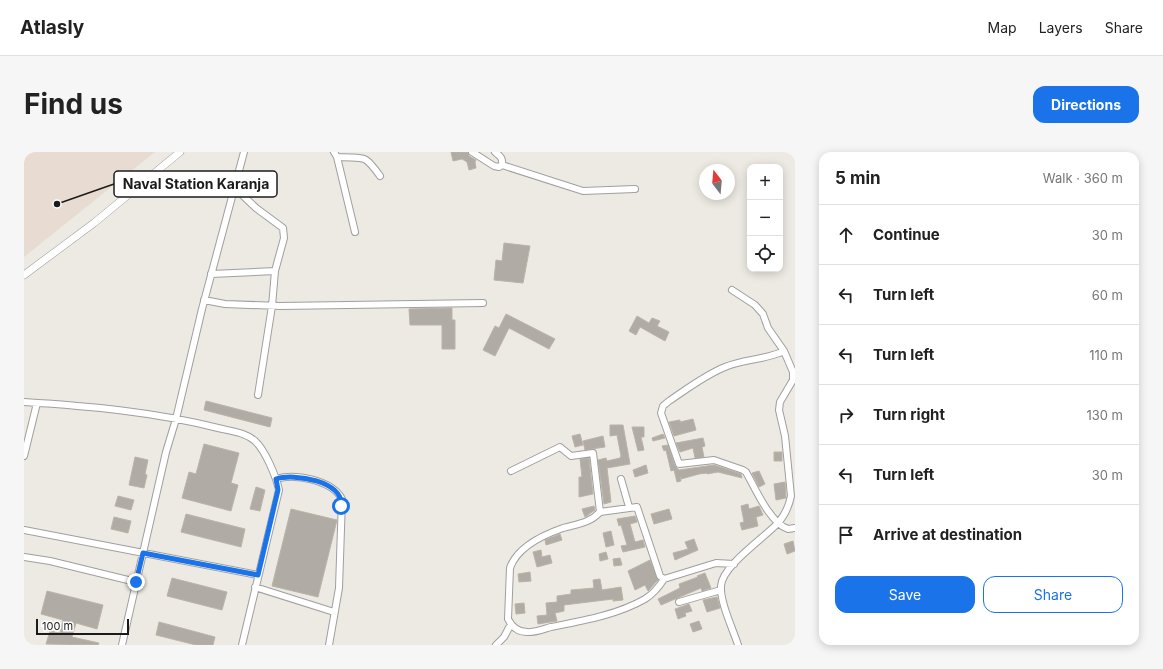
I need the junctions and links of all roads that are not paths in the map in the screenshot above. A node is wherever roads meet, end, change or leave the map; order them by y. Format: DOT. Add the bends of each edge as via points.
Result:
graph roads {
  1 [pos="180,152"];
  2 [pos="244,152"];
  3 [pos="472,152"];
  4 [pos="495,152"];
  5 [pos="335,154"];
  6 [pos="502,164"];
  7 [pos="380,176"];
  8 [pos="235,188"];
  9 [pos="634,189"];
  10 [pos="355,232"];
  11 [pos="275,271"];
  12 [pos="211,274"];
  13 [pos="24,275"];
  14 [pos="732,290"];
  15 [pos="204,300"];
  16 [pos="483,303"];
  17 [pos="272,306"];
  18 [pos="784,351"];
  19 [pos="258,395"];
  20 [pos="24,402"];
  21 [pos="37,403"];
  22 [pos="176,419"];
  23 [pos="24,456"];
  24 [pos="511,471"];
  25 [pos="276,479"];
  26 [pos="621,479"];
  27 [pos="629,507"];
  28 [pos="600,512"];
  29 [pos="778,523"];
  30 [pos="795,528"];
  31 [pos="24,530"];
  32 [pos="143,553"];
  33 [pos="24,557"];
  34 [pos="734,564"];
  35 [pos="258,575"];
  36 [pos="664,579"];
  37 [pos="136,582"];
  38 [pos="255,588"];
  39 [pos="721,590"];
  40 [pos="679,602"];
  41 [pos="334,612"];
  42 [pos="511,624"];
  43 [pos="122,645"];
  44 [pos="242,645"];
  45 [pos="328,645"];
  46 [pos="496,645"];
  47 [pos="738,645"];
  1 -- 13 [label="street" via="94,223"];
  2 -- 8 [label="street"];
  3 -- 6 [label="street" via="494,166 499,167"];
  4 -- 6 [label="street" via="501,156"];
  5 -- 7 [label="street" via="365,158"];
  5 -- 10 [label="street"];
  6 -- 9 [label="street" via="583,191"];
  8 -- 11 [label="street" via="282,228 284,238"];
  8 -- 12 [label="street"];
  11 -- 12 [label="street"];
  11 -- 17 [label="street"];
  12 -- 15 [label="street"];
  14 -- 18 [label="street" via="759,309"];
  15 -- 17 [label="street" via="225,304"];
  15 -- 22 [label="street"];
  16 -- 17 [label="street"];
  17 -- 19 [label="street"];
  18 -- 29 [label="street" via="794,372 793,380 780,402 779,410 785,436 791,496 789,505"];
  18 -- 29 [label="street" via="772,357 754,358 724,367 662,406 661,413 679,464 714,460 743,470 766,509"];
  20 -- 21 [label="street"];
  21 -- 22 [label="street" via="73,405"];
  21 -- 23 [label="street"];
  22 -- 25 [label="street" via="241,433 254,440 261,448"];
  22 -- 32 [label="street"];
  24 -- 28 [label="street" via="560,447 571,456 593,453"];
  25 -- 35 [label="street" via="278,490"];
  25 -- 41 [label="street" via="285,476 300,477 326,485 342,499 339,588"];
  26 -- 27 [label="street"];
  27 -- 28 [label="street"];
  27 -- 36 [label="street" via="637,507 660,576"];
  28 -- 42 [label="street" via="593,519 550,534 525,547 512,562 508,619"];
  29 -- 30 [label="street" via="788,529"];
  29 -- 34 [label="street"];
  31 -- 32 [label="street"];
  32 -- 35 [label="street"];
  32 -- 37 [label="street"];
  33 -- 37 [label="street"];
  34 -- 36 [label="street" via="716,563"];
  34 -- 39 [label="street" via="723,578"];
  35 -- 38 [label="street"];
  36 -- 42 [label="street" via="646,598 583,621 527,632 516,629"];
  37 -- 43 [label="street"];
  38 -- 41 [label="street"];
  38 -- 44 [label="street"];
  39 -- 40 [label="street"];
  39 -- 47 [label="street"];
  41 -- 45 [label="street"];
  42 -- 46 [label="street"];
}
